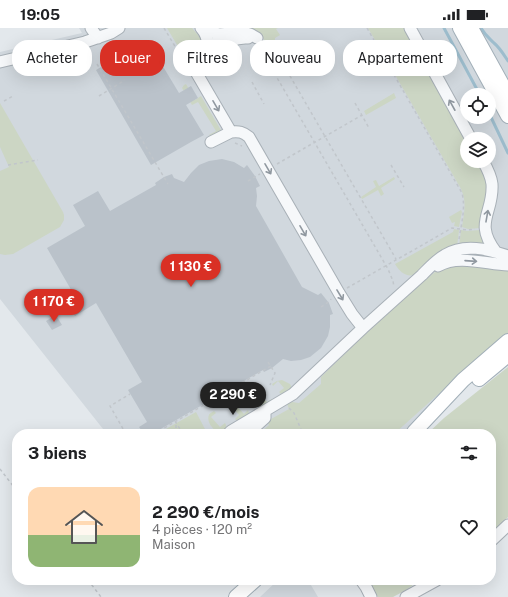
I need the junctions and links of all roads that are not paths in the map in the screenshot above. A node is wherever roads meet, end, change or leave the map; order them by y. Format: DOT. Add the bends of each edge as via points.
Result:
graph roads {
  1 [pos="91,28"];
  2 [pos="119,28"];
  3 [pos="234,28"];
  4 [pos="410,28"];
  5 [pos="460,28"];
  6 [pos="471,28"];
  7 [pos="202,29"];
  8 [pos="221,34"];
  9 [pos="98,38"];
  10 [pos="207,40"];
  11 [pos="219,40"];
  12 [pos="233,40"];
  13 [pos="0,62"];
  14 [pos="198,76"];
  15 [pos="506,91"];
  16 [pos="508,116"];
  17 [pos="231,132"];
  18 [pos="467,132"];
  19 [pos="211,142"];
  20 [pos="487,168"];
  21 [pos="496,252"];
  22 [pos="508,256"];
  23 [pos="508,265"];
  24 [pos="422,275"];
  25 [pos="363,328"];
  26 [pos="508,341"];
  27 [pos="508,355"];
  28 [pos="508,364"];
  29 [pos="469,387"];
  30 [pos="266,410"];
  31 [pos="234,429"];
  32 [pos="252,429"];
  33 [pos="417,429"];
  34 [pos="418,429"];
  35 [pos="508,525"];
  36 [pos="496,536"];
  37 [pos="249,585"];
  38 [pos="365,585"];
  39 [pos="429,585"];
  40 [pos="236,597"];
  41 [pos="370,597"];
  42 [pos="406,597"];
  1 -- 9 [label="street"];
  2 -- 9 [label="street"];
  3 -- 8 [label="street"];
  18 -- 4 [label="street, one-way"];
  5 -- 16 [label="main road"];
  6 -- 15 [label="main road"];
  7 -- 8 [label="street"];
  7 -- 10 [label="street"];
  8 -- 11 [label="street"];
  8 -- 12 [label="street" via="242,32 250,34 257,43 240,38"];
  9 -- 13 [label="street"];
  14 -- 17 [label="street, one-way"];
  17 -- 19 [label="street"];
  17 -- 25 [label="street, one-way" via="244,133 249,137 352,314"];
  21 -- 20 [label="street, one-way" via="489,243 485,229 492,196 492,182"];
  21 -- 22 [label="street"];
  21 -- 24 [label="street" via="476,248 458,250 445,255"];
  24 -- 23 [label="street, one-way" via="442,263 453,260"];
  24 -- 25 [label="street"];
  25 -- 30 [label="street" via="292,394"];
  26 -- 33 [label="main road" via="463,380"];
  27 -- 29 [label="main road"];
  28 -- 29 [label="main road"];
  29 -- 34 [label="main road"];
  30 -- 31 [label="street"];
  30 -- 32 [label="street" via="264,418"];
  35 -- 36 [label="street"];
  37 -- 40 [label="main road"];
  38 -- 41 [label="street"];
  39 -- 42 [label="street"];
}
